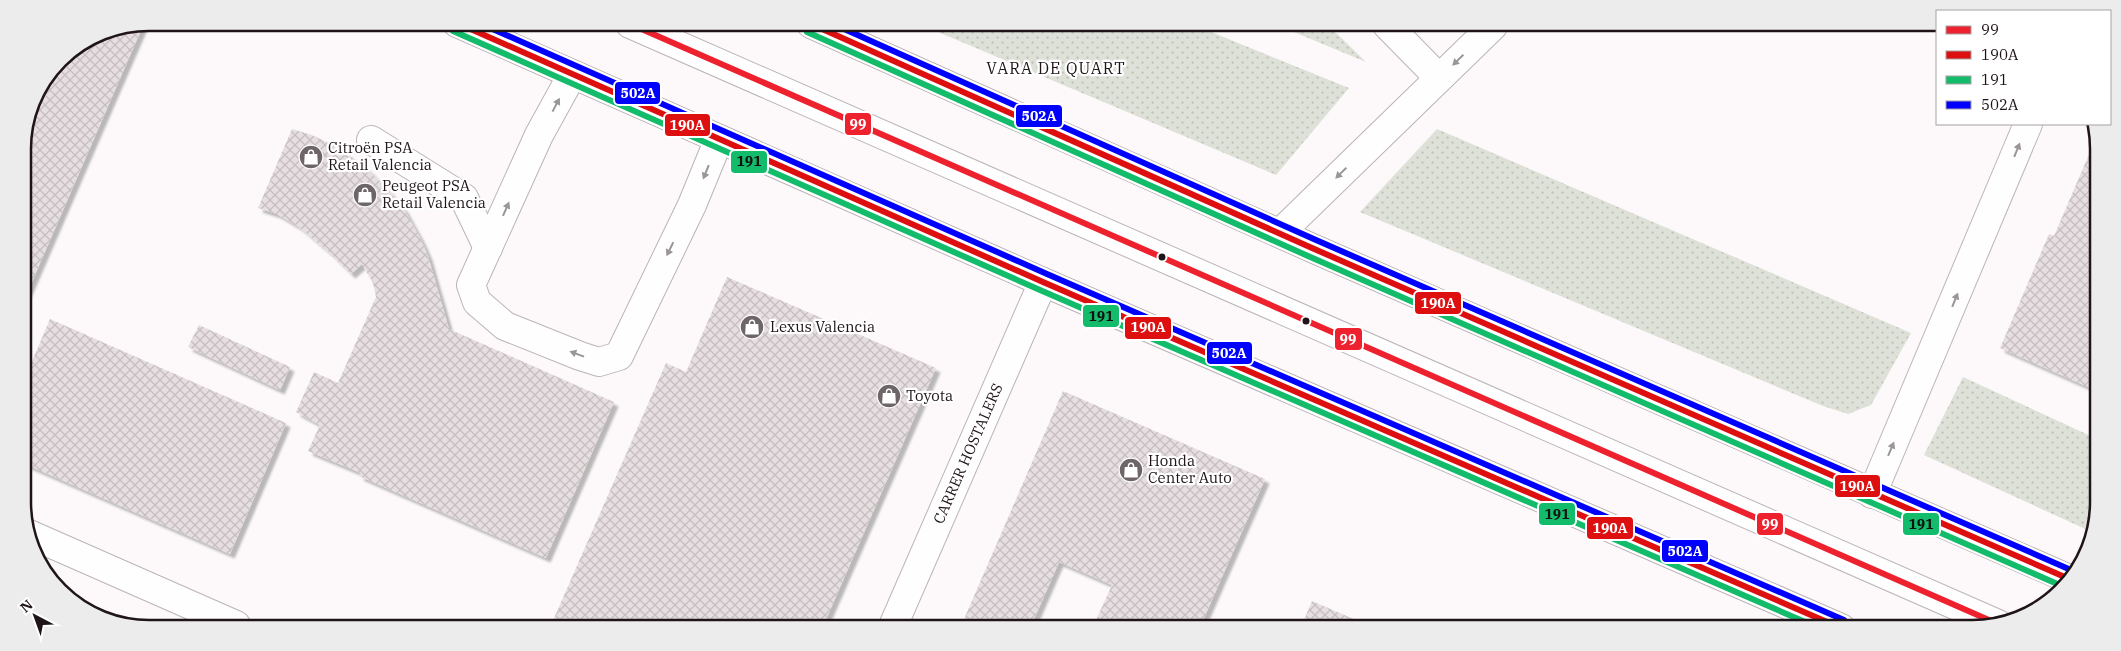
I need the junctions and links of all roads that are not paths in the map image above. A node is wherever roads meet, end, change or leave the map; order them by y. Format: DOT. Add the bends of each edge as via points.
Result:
graph roads {
  1 [pos="475,31"];
  2 [pos="646,31"];
  3 [pos="828,31"];
  4 [pos="1393,31"];
  5 [pos="1488,31"];
  6 [pos="572,74"];
  7 [pos="1439,78"];
  8 [pos="2028,125"];
  9 [pos="719,139"];
  10 [pos="371,140"];
  11 [pos="1280,233"];
  12 [pos="488,248"];
  13 [pos="1043,282"];
  14 [pos="1872,494"];
  15 [pos="37,537"];
  16 [pos="2063,576"];
  17 [pos="1985,618"];
  18 [pos="1820,619"];
  19 [pos="227,620"];
  20 [pos="896,620"];
  1 -- 6 [label="main road"];
  2 -- 17 [label="main road"];
  3 -- 11 [label="main road"];
  4 -- 7 [label="main road"];
  5 -- 7 [label="main road, one-way"];
  6 -- 9 [label="main road"];
  12 -- 6 [label="main road, one-way" via="539,135"];
  7 -- 11 [label="main road, one-way"];
  14 -- 8 [label="main road, one-way"];
  9 -- 12 [label="main road, one-way" via="692,205 619,356 599,362 505,326 477,302 471,285"];
  9 -- 13 [label="main road"];
  10 -- 12 [label="main road" via="464,198"];
  11 -- 14 [label="main road"];
  13 -- 18 [label="main road"];
  13 -- 20 [label="main road, CARRER HOSTALERS"];
  14 -- 16 [label="main road"];
  15 -- 19 [label="main road"];
}
